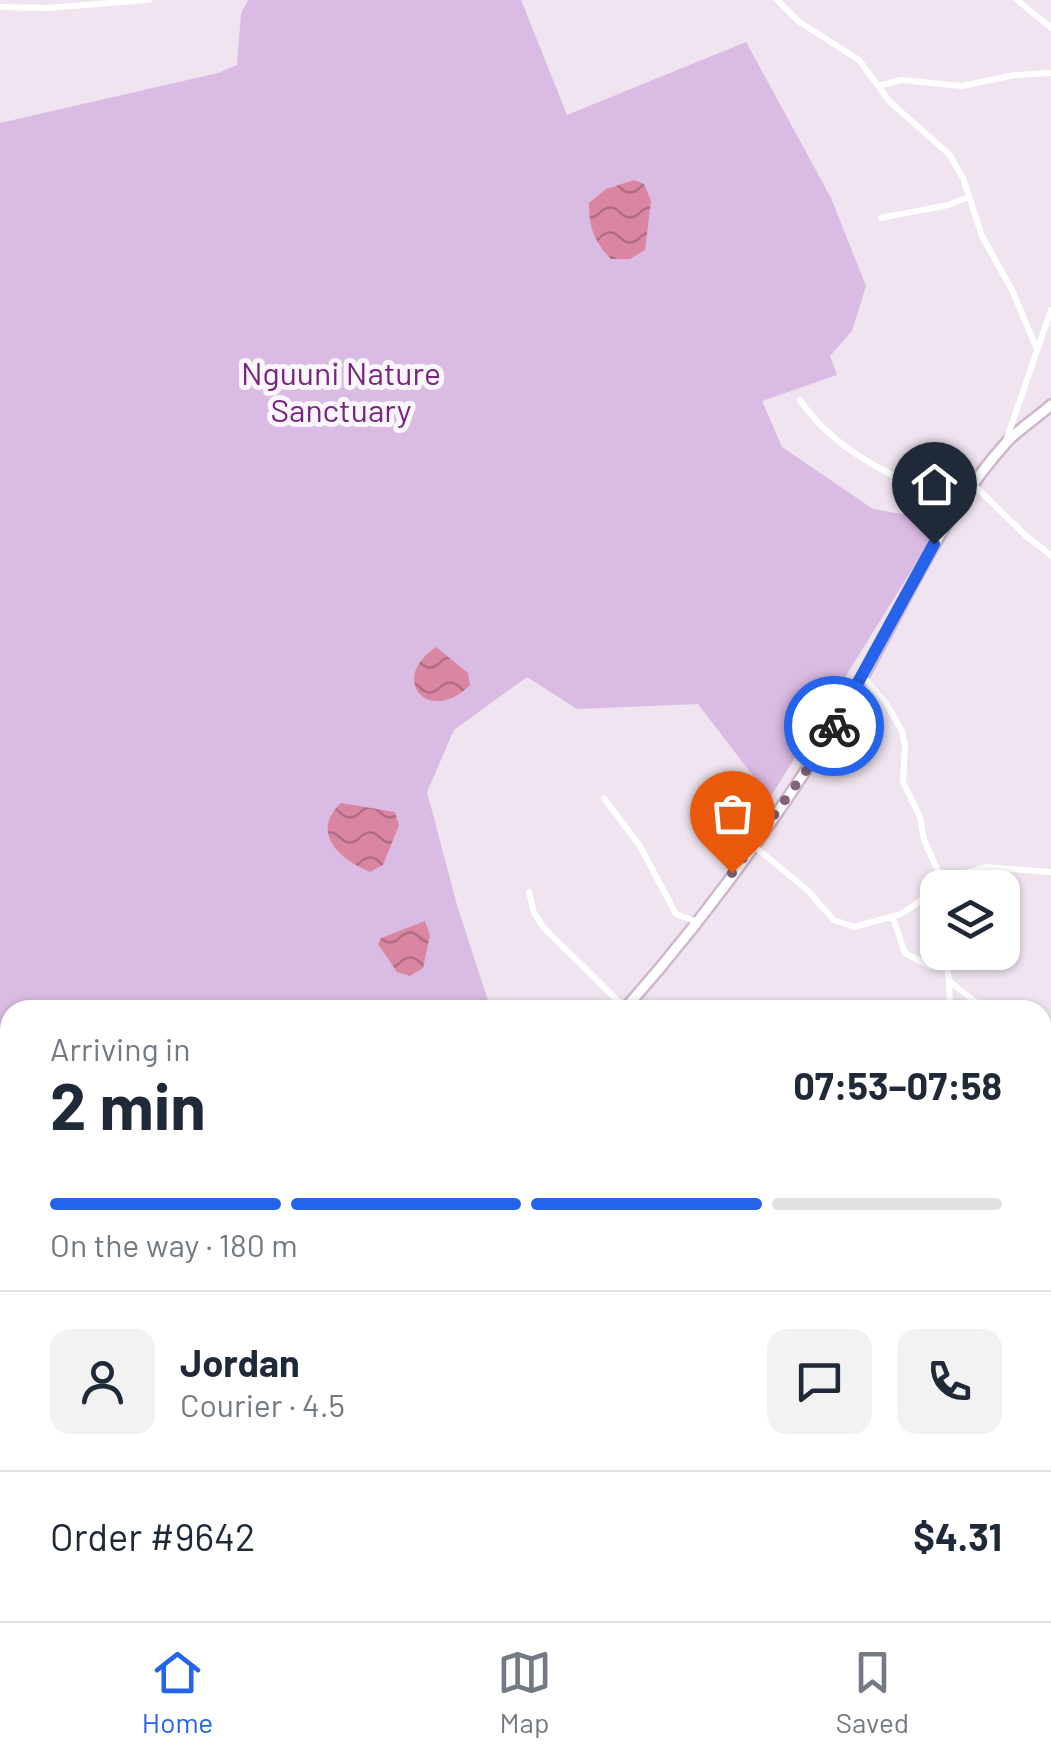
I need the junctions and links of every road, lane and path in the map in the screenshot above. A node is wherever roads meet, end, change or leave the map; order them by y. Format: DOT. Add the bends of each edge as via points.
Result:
graph roads {
  1 [pos="149,0"];
  2 [pos="777,0"];
  3 [pos="1017,0"];
  4 [pos="24,4"];
  5 [pos="0,7"];
  6 [pos="1051,12"];
  7 [pos="1038,17"];
  8 [pos="1051,28"];
  9 [pos="1051,72"];
  10 [pos="878,86"];
  11 [pos="969,197"];
  12 [pos="882,218"];
  13 [pos="1051,310"];
  14 [pos="1036,348"];
  15 [pos="800,400"];
  16 [pos="1051,405"];
  17 [pos="1007,440"];
  18 [pos="973,484"];
  19 [pos="960,506"];
  20 [pos="1051,555"];
  21 [pos="864,676"];
  22 [pos="604,798"];
  23 [pos="753,845"];
  24 [pos="936,870"];
  25 [pos="978,870"];
  26 [pos="1051,872"];
  27 [pos="529,892"];
  28 [pos="920,901"];
  29 [pos="893,918"];
  30 [pos="695,921"];
  31 [pos="920,961"];
  32 [pos="947,970"];
  33 [pos="950,982"];
  34 [pos="616,1000"];
  35 [pos="632,1000"];
  36 [pos="950,1000"];
  37 [pos="973,1000"];
  1 -- 4 [label="street"];
  2 -- 10 [label="street" via="860,60"];
  3 -- 7 [label="street"];
  4 -- 5 [label="street"];
  6 -- 7 [label="street"];
  7 -- 8 [label="street"];
  9 -- 10 [label="street" via="962,86 901,80"];
  10 -- 11 [label="street" via="949,154"];
  11 -- 12 [label="street"];
  11 -- 14 [label="street"];
  13 -- 14 [label="street"];
  14 -- 17 [label="street"];
  15 -- 19 [label="street" via="824,430 880,470"];
  16 -- 17 [label="main road"];
  17 -- 18 [label="main road"];
  18 -- 19 [label="main road"];
  18 -- 20 [label="street"];
  19 -- 21 [label="main road"];
  21 -- 23 [label="main road"];
  21 -- 24 [label="street" via="902,731 903,782"];
  22 -- 30 [label="street" via="640,846 676,914"];
  23 -- 29 [label="street" via="842,925"];
  23 -- 30 [label="main road"];
  25 -- 26 [label="street"];
  27 -- 34 [label="street" via="544,928"];
  28 -- 29 [label="street"];
  29 -- 31 [label="street" via="906,953"];
  30 -- 35 [label="main road"];
  32 -- 33 [label="street"];
  33 -- 36 [label="street"];
  33 -- 37 [label="street"];
}
